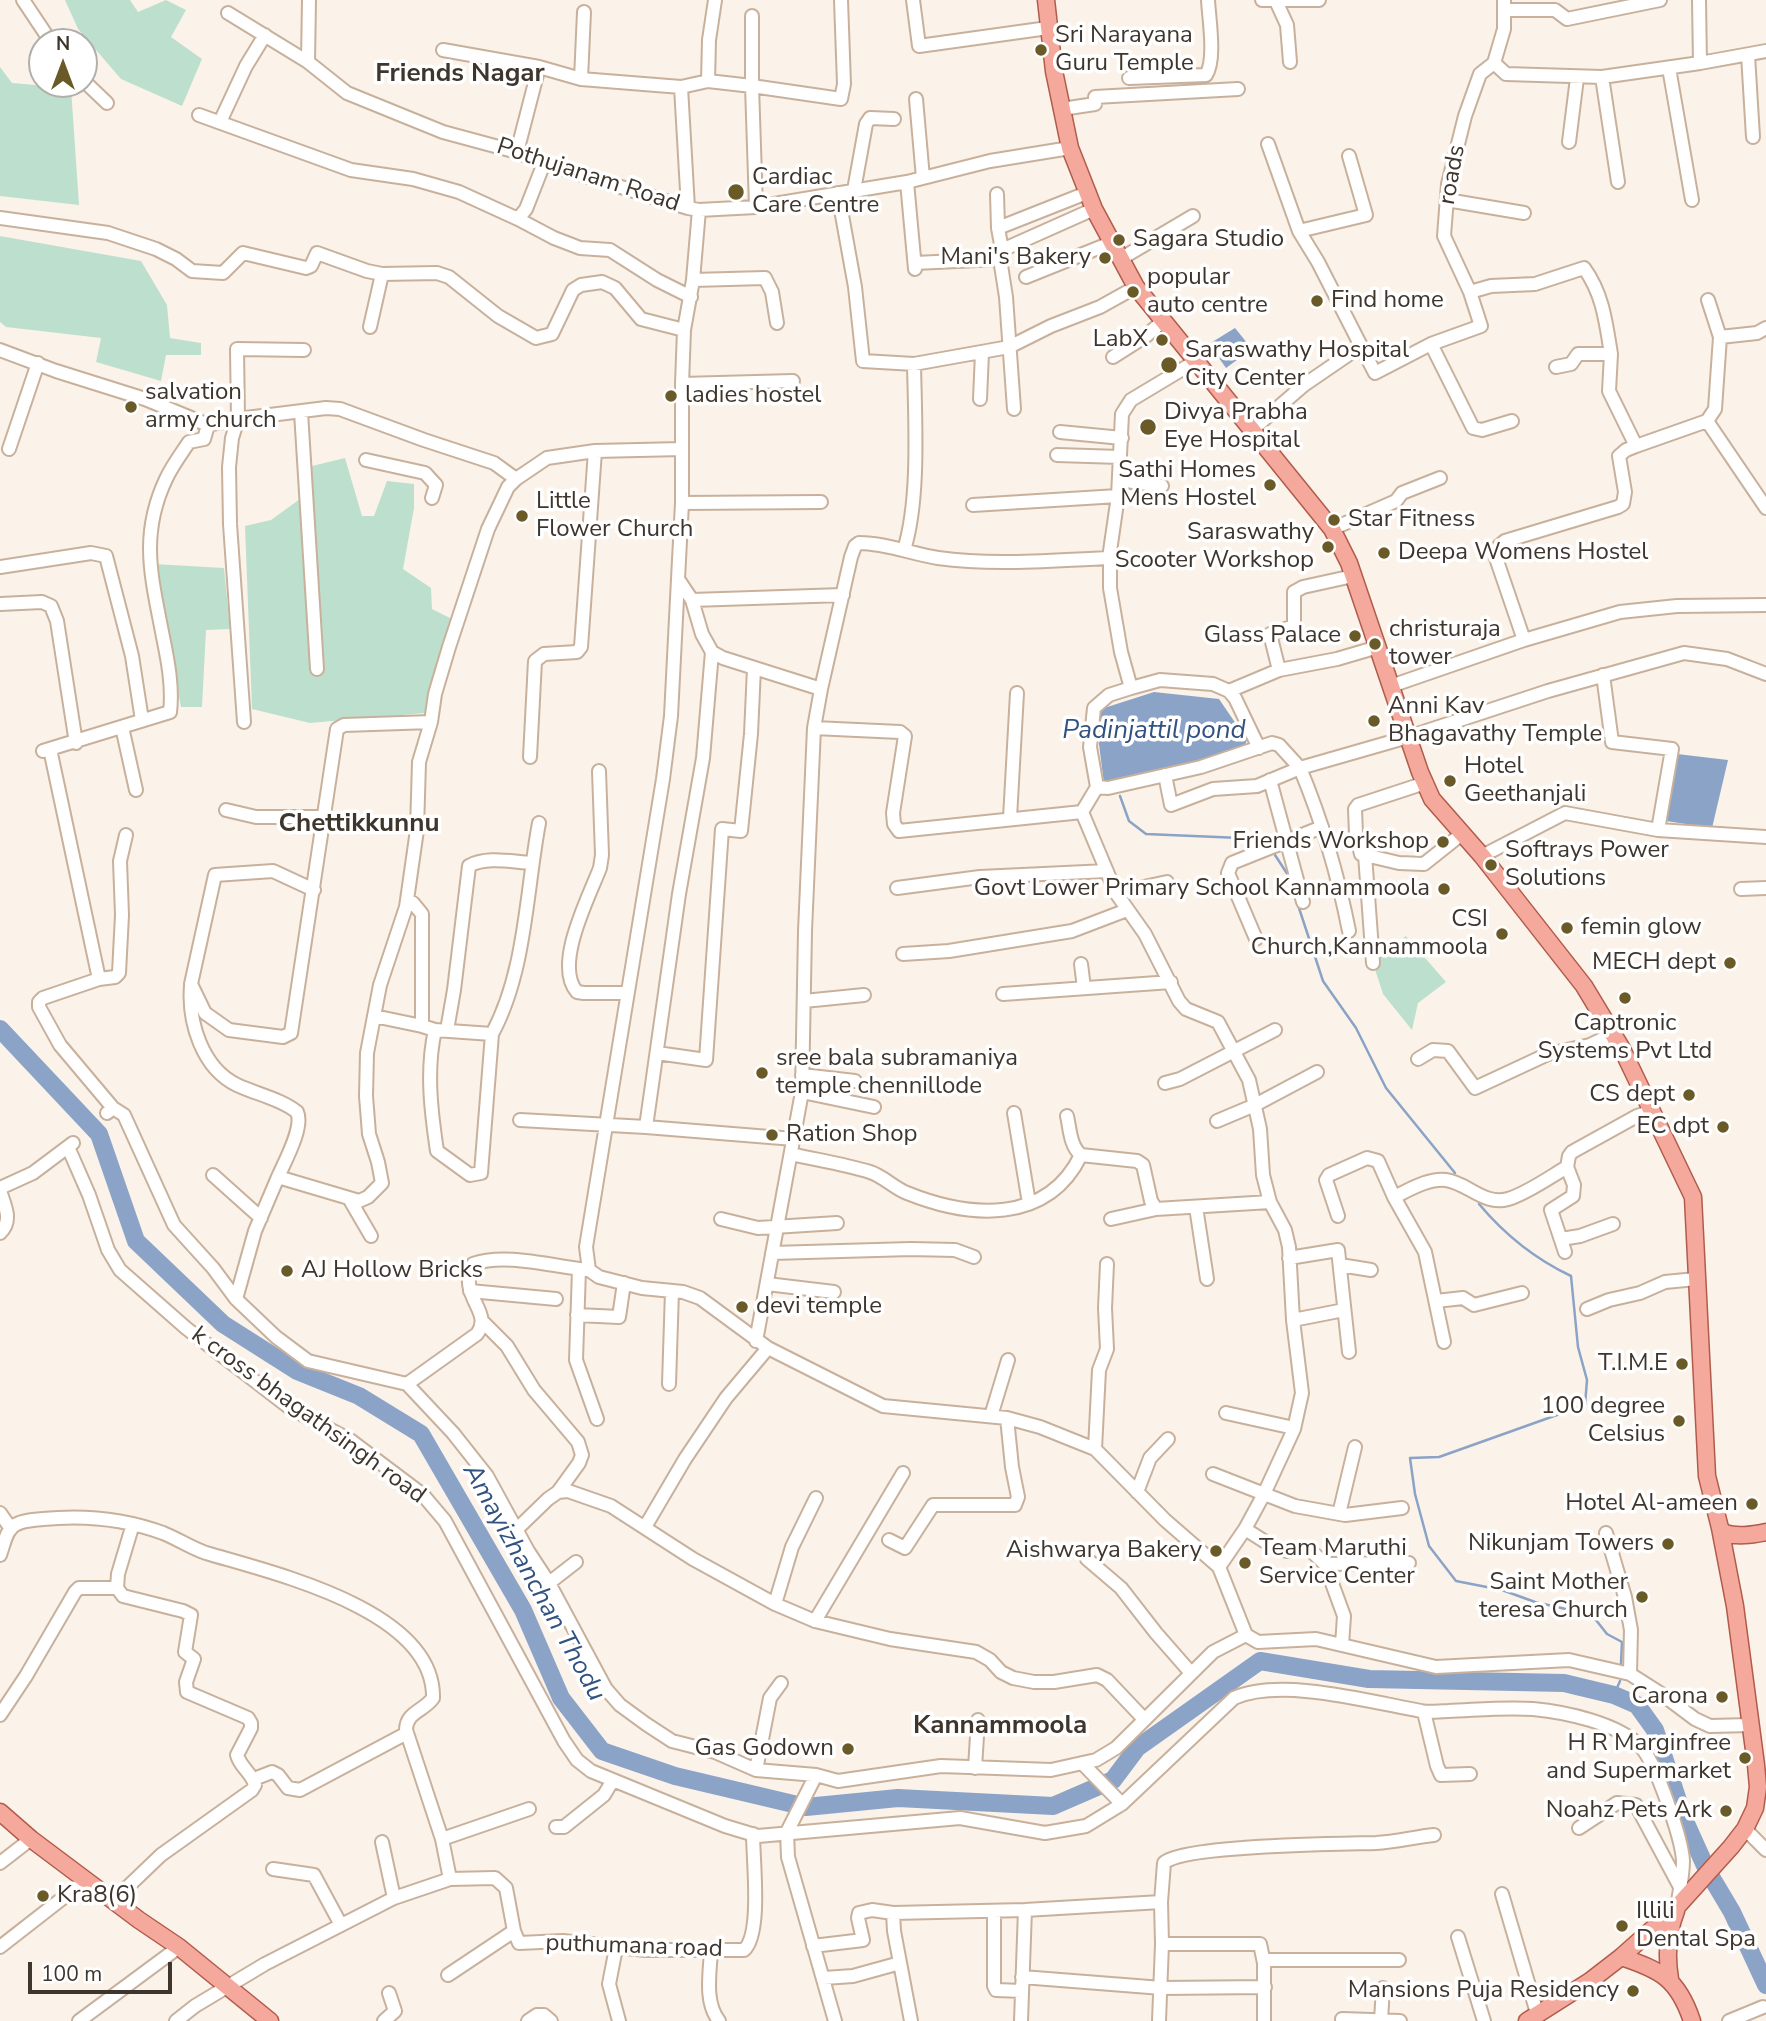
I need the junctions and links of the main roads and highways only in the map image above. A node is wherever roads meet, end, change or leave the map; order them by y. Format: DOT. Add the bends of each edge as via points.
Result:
graph roads {
  1 [pos="1046,0"];
  2 [pos="1720,1528"];
  3 [pos="1758,1534"];
  4 [pos="1727,1570"];
  5 [pos="0,1812"];
  6 [pos="1681,1897"];
  7 [pos="1621,1957"];
  8 [pos="1670,1979"];
  9 [pos="1532,2017"];
  10 [pos="270,2021"];
  11 [pos="1692,2021"];
  1 -- 2 [label="main road" via="1070,148 1094,209 1136,287 1332,529 1432,799 1584,986 1613,1034 1693,1196 1707,1476"];
  2 -- 3 [label="main road" via="1727,1535"];
  2 -- 4 [label="main road"];
  3 -- 4 [label="main road" via="1734,1551"];
  4 -- 6 [label="main road" via="1758,1787 1745,1829"];
  5 -- 10 [label="main road"];
  6 -- 7 [label="main road"];
  6 -- 8 [label="main road" via="1667,1946"];
  7 -- 8 [label="main road" via="1650,1966"];
  7 -- 9 [label="main road"];
  8 -- 11 [label="main road"];
}
